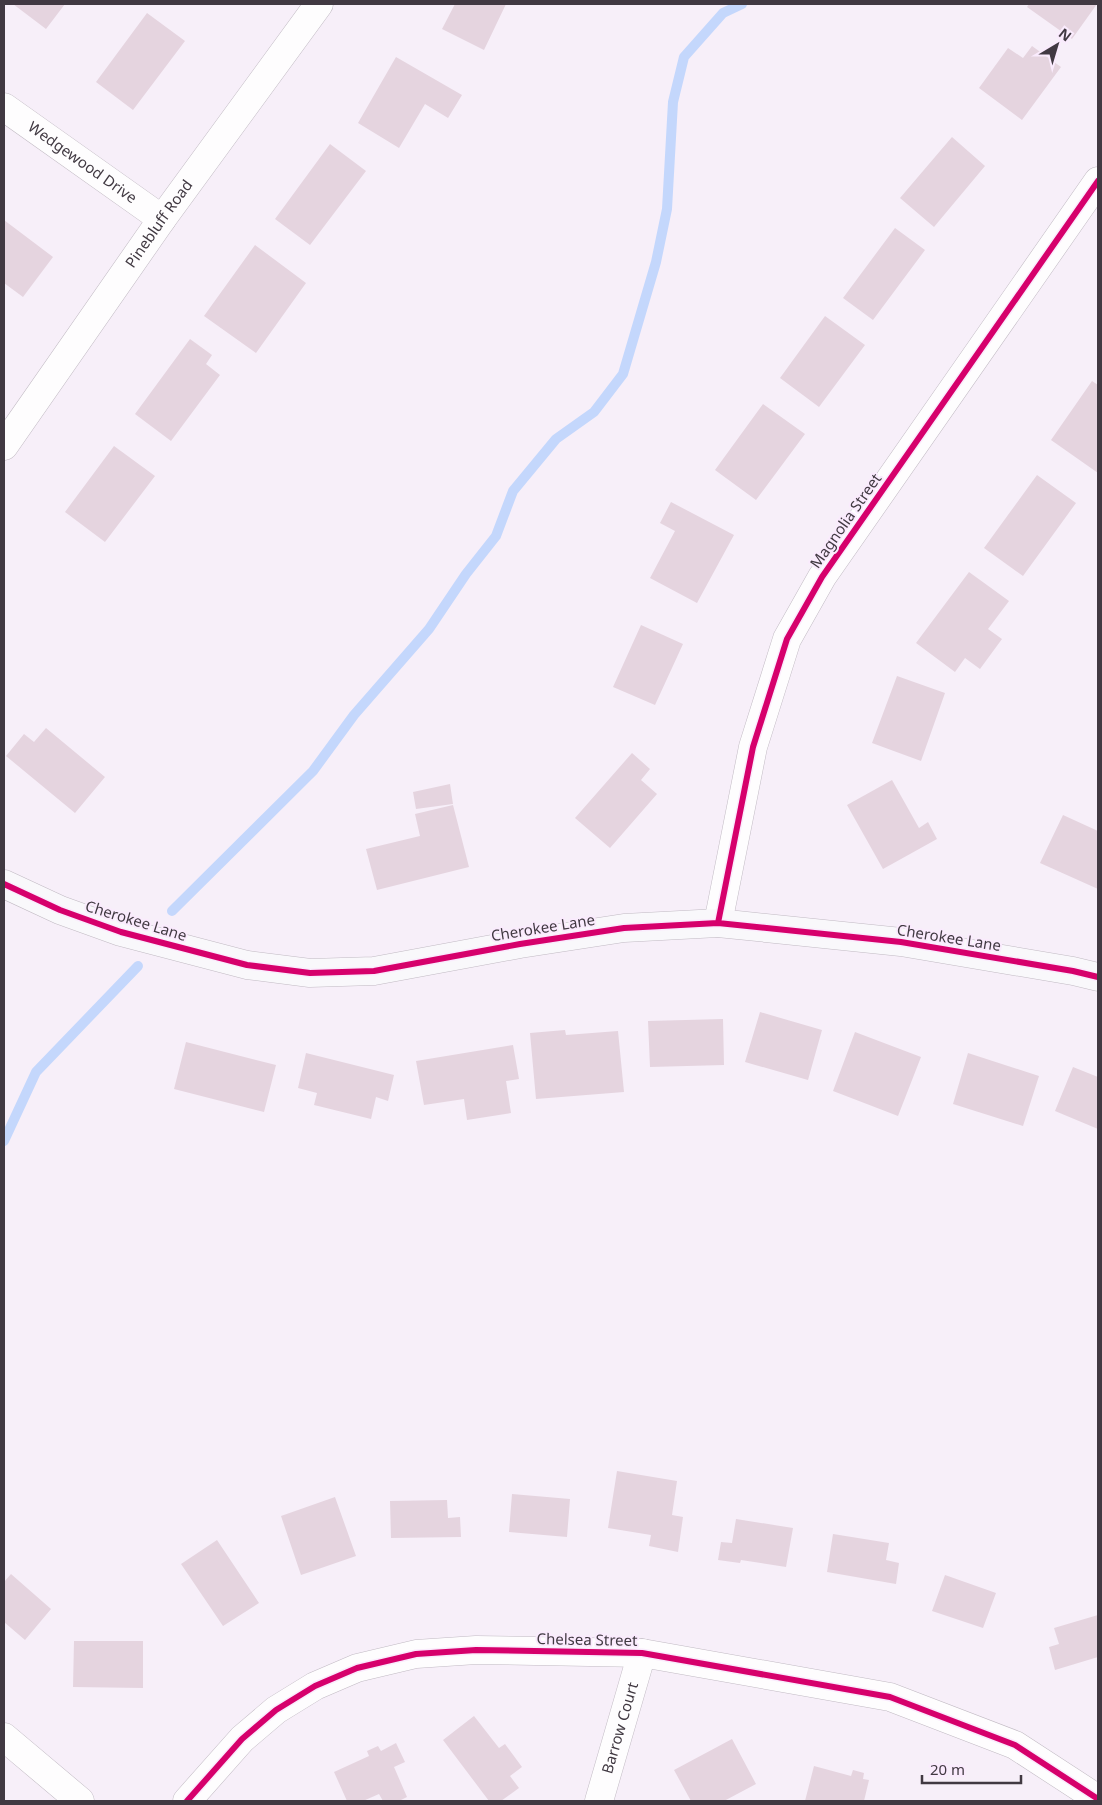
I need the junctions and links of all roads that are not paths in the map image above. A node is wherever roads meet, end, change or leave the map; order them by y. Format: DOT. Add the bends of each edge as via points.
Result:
graph roads {
  1 [pos="319,4"];
  2 [pos="4,107"];
  3 [pos="1098,181"];
  4 [pos="162,220"];
  5 [pos="4,446"];
  6 [pos="4,884"];
  7 [pos="718,923"];
  8 [pos="1098,977"];
  9 [pos="642,1653"];
  10 [pos="4,1737"];
  11 [pos="1098,1799"];
  12 [pos="80,1801"];
  13 [pos="187,1801"];
  14 [pos="599,1801"];
  1 -- 4 [label="street, Pinebluff Road"];
  2 -- 4 [label="street, Wedgewood Drive"];
  3 -- 7 [label="street, Magnolia Street" via="822,577 787,639 753,747"];
  4 -- 5 [label="street, Pinebluff Road"];
  6 -- 7 [label="street, Cherokee Lane" via="60,910 121,932 247,965 310,973 374,971 624,928"];
  7 -- 8 [label="street, Cherokee Lane" via="901,942"];
  9 -- 11 [label="street, Chelsea Street" via="890,1697 1015,1745"];
  9 -- 13 [label="street, Chelsea Street" via="476,1650 416,1654 357,1668 315,1686 276,1710 242,1739"];
  9 -- 14 [label="street, Barrow Court"];
  10 -- 12 [label="street"];
}
